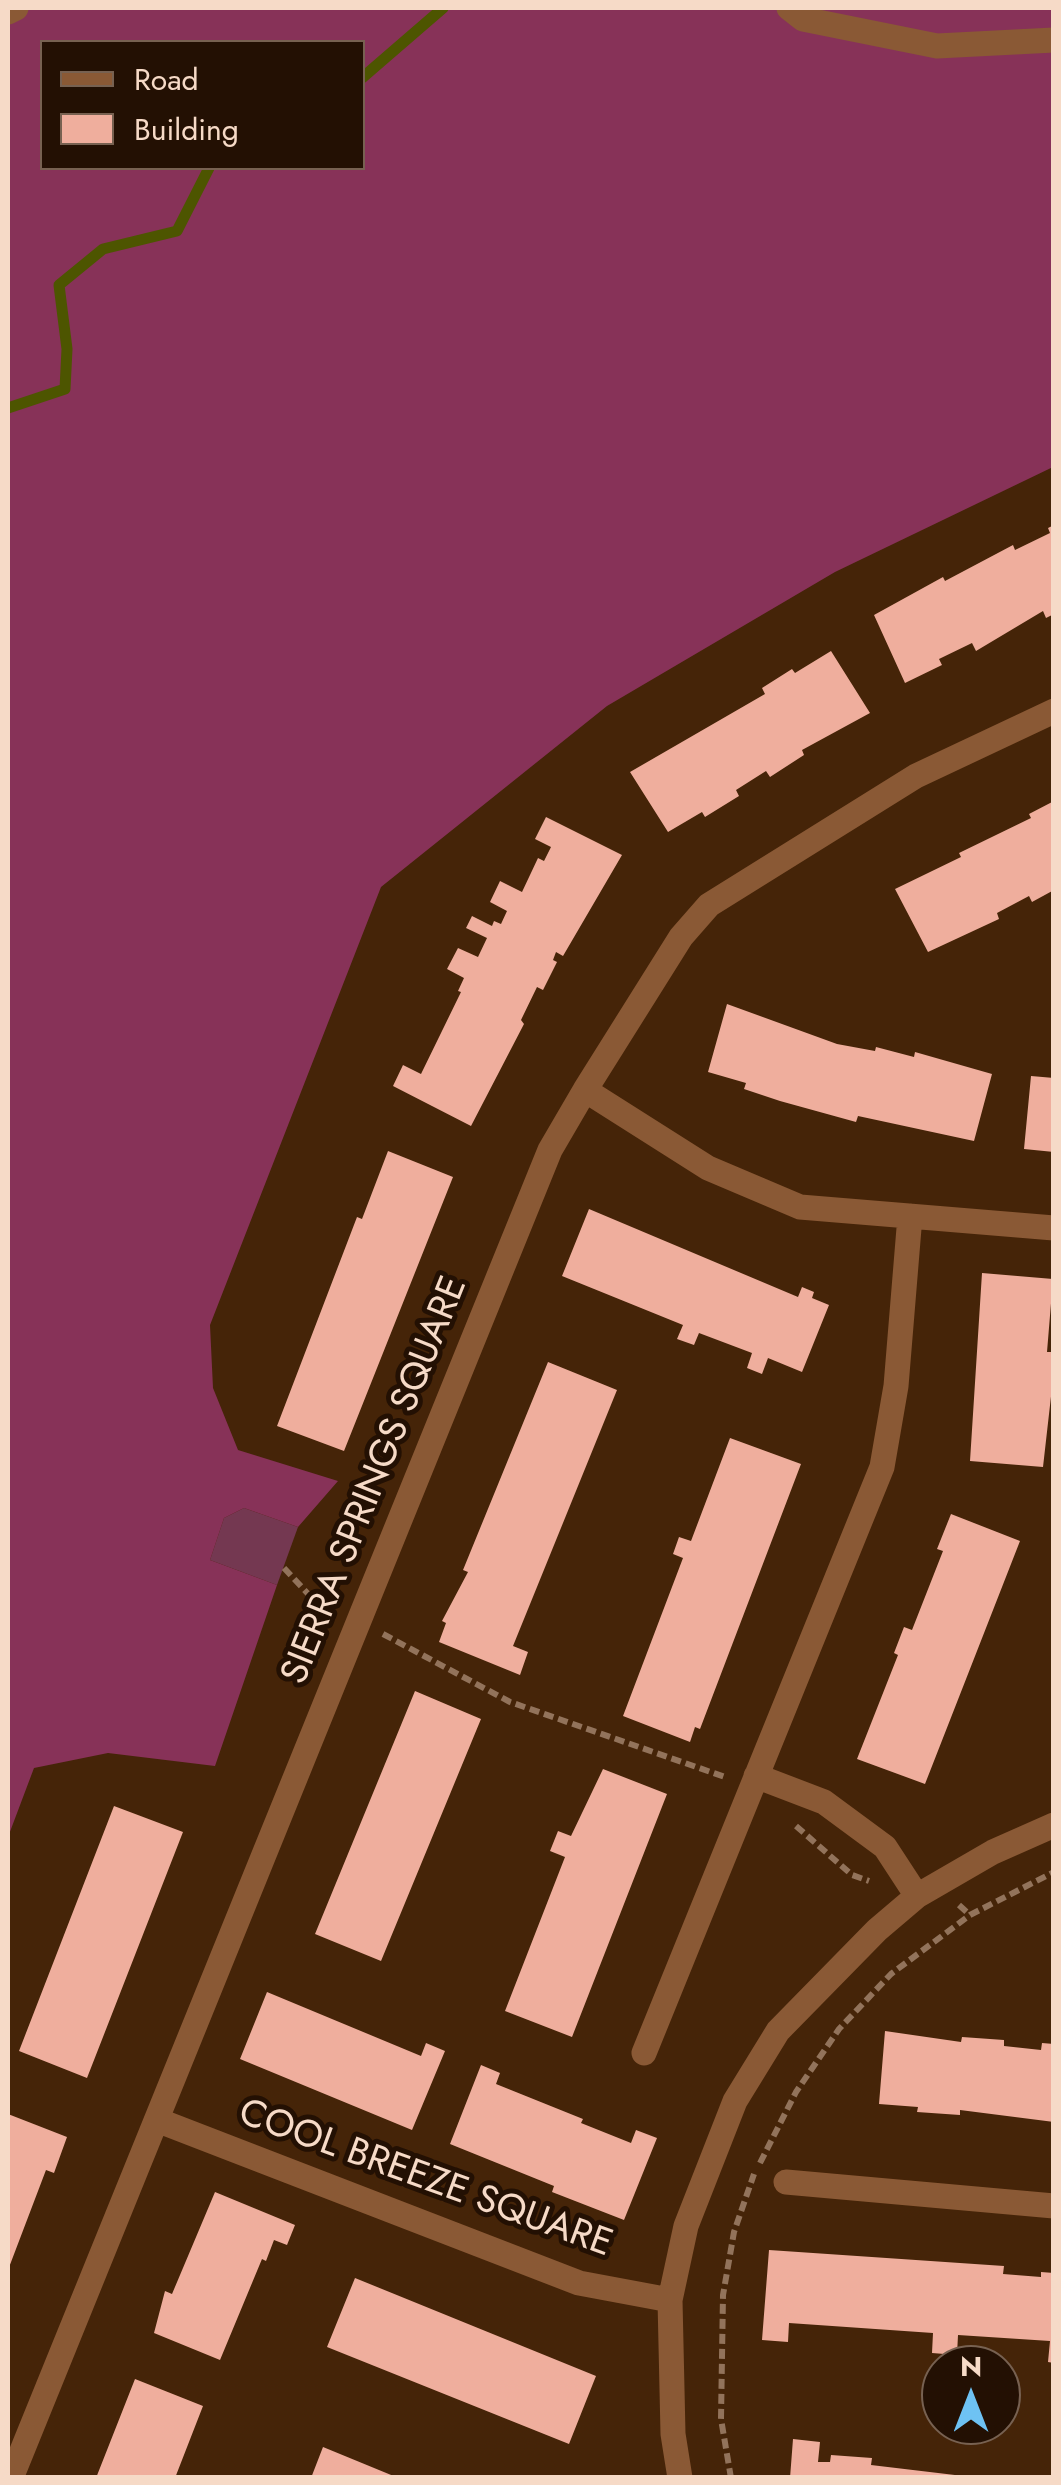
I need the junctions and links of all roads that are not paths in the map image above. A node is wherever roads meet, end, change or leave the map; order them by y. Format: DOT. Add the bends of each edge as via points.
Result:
graph roads {
  1 [pos="16,8"];
  2 [pos="788,8"];
  3 [pos="8,12"];
  4 [pos="1054,40"];
  5 [pos="1054,711"];
  6 [pos="585,1090"];
  7 [pos="910,1216"];
  8 [pos="1054,1228"];
  9 [pos="754,1782"];
  10 [pos="1054,1826"];
  11 [pos="918,1896"];
  12 [pos="644,2052"];
  13 [pos="157,2120"];
  14 [pos="786,2182"];
  15 [pos="1054,2206"];
  16 [pos="670,2300"];
  17 [pos="11,2478"];
  18 [pos="680,2478"];
  1 -- 3 [label="street"];
  2 -- 4 [label="street" via="804,19 938,46"];
  5 -- 6 [label="street, SIERRA SPRINGS SQUARE" via="916,776 710,905 681,936"];
  6 -- 7 [label="street" via="708,1168 762,1192 800,1206"];
  6 -- 13 [label="street, SIERRA SPRINGS SQUARE" via="550,1150"];
  7 -- 8 [label="street"];
  7 -- 9 [label="street" via="882,1467"];
  9 -- 11 [label="street" via="824,1802 885,1848"];
  9 -- 12 [label="street"];
  10 -- 11 [label="street"];
  11 -- 16 [label="street" via="822,1984 769,2045 712,2153"];
  13 -- 16 [label="street, COOL BREEZE SQUARE" via="579,2283"];
  13 -- 17 [label="street, SIERRA SPRINGS SQUARE"];
  14 -- 15 [label="street"];
  16 -- 18 [label="street"];
}
